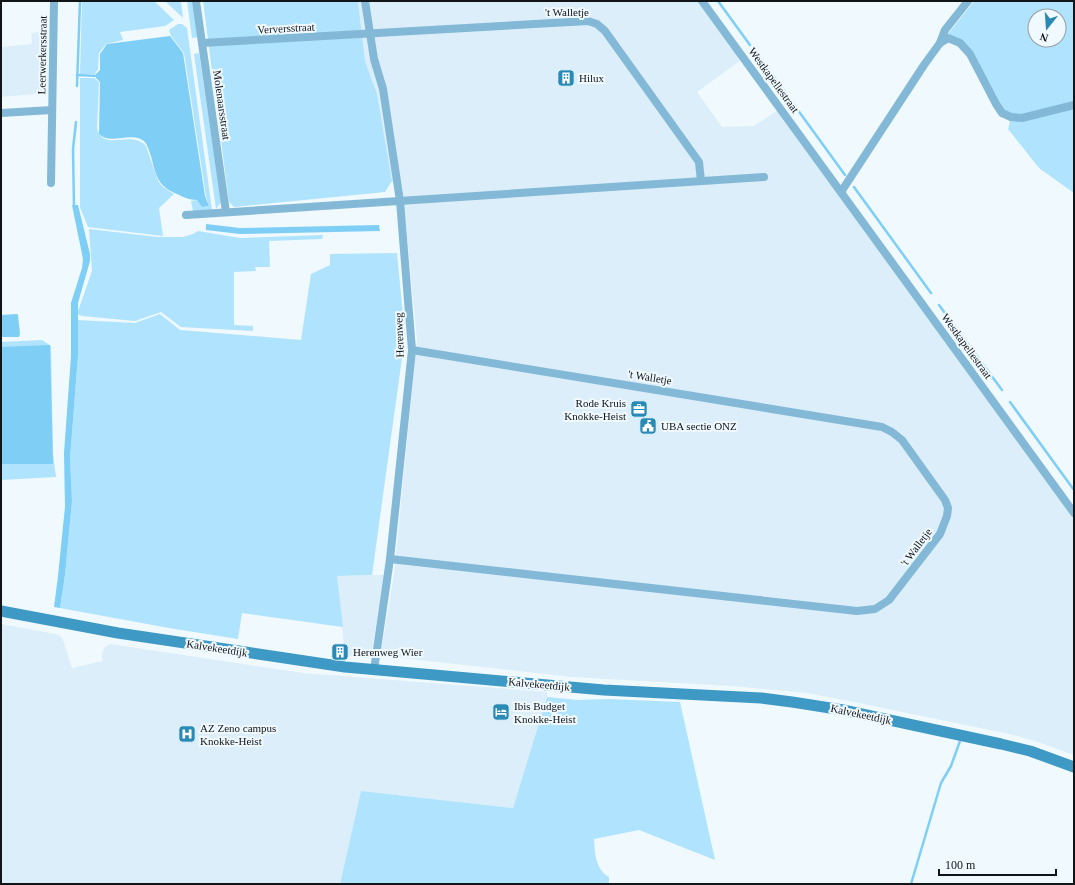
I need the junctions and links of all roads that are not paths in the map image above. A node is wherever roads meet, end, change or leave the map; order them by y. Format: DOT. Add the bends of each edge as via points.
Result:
graph roads {
  1 [pos="54,1"];
  2 [pos="196,1"];
  3 [pos="365,1"];
  4 [pos="702,1"];
  5 [pos="968,1"];
  6 [pos="370,34"];
  7 [pos="940,43"];
  8 [pos="202,44"];
  9 [pos="1074,105"];
  10 [pos="52,110"];
  11 [pos="1,113"];
  12 [pos="764,177"];
  13 [pos="701,181"];
  14 [pos="51,183"];
  15 [pos="841,192"];
  16 [pos="400,201"];
  17 [pos="226,212"];
  18 [pos="186,215"];
  19 [pos="412,350"];
  20 [pos="1074,513"];
  21 [pos="390,559"];
  22 [pos="1,612"];
  23 [pos="374,670"];
  24 [pos="1074,767"];
  1 -- 10 [label="street, Leerwerkersstraat"];
  2 -- 8 [label="street, Molenaarsstraat"];
  3 -- 6 [label="street, Herenweg"];
  4 -- 15 [label="street, Westkapellestraat"];
  5 -- 7 [label="street" via="945,30"];
  6 -- 8 [label="street, Verversstraat"];
  6 -- 13 [label="street, 't Walletje" via="574,21 597,24 605,31 699,162"];
  6 -- 16 [label="street, Herenweg" via="383,89"];
  7 -- 9 [label="street" via="948,38 960,43 970,54 996,104 1006,115 1022,118"];
  7 -- 15 [label="street"];
  8 -- 17 [label="street, Molenaarsstraat"];
  10 -- 11 [label="street, Leerwerkersstraat"];
  10 -- 14 [label="street, Leerwerkersstraat"];
  12 -- 13 [label="street"];
  13 -- 16 [label="street"];
  15 -- 20 [label="street, Westkapellestraat"];
  16 -- 17 [label="street"];
  16 -- 19 [label="street, Herenweg"];
  17 -- 18 [label="street"];
  19 -- 21 [label="street, Herenweg"];
  19 -- 21 [label="street, 't Walletje" via="882,427 902,440 948,508 940,534 889,600 875,609 857,611"];
  21 -- 23 [label="street, Herenweg"];
  22 -- 23 [label="street, Kalvekeetdijk" via="118,633"];
  23 -- 24 [label="street, Kalvekeetdijk" via="604,690 761,698 792,702 843,710 1001,744 1030,751"];
}
